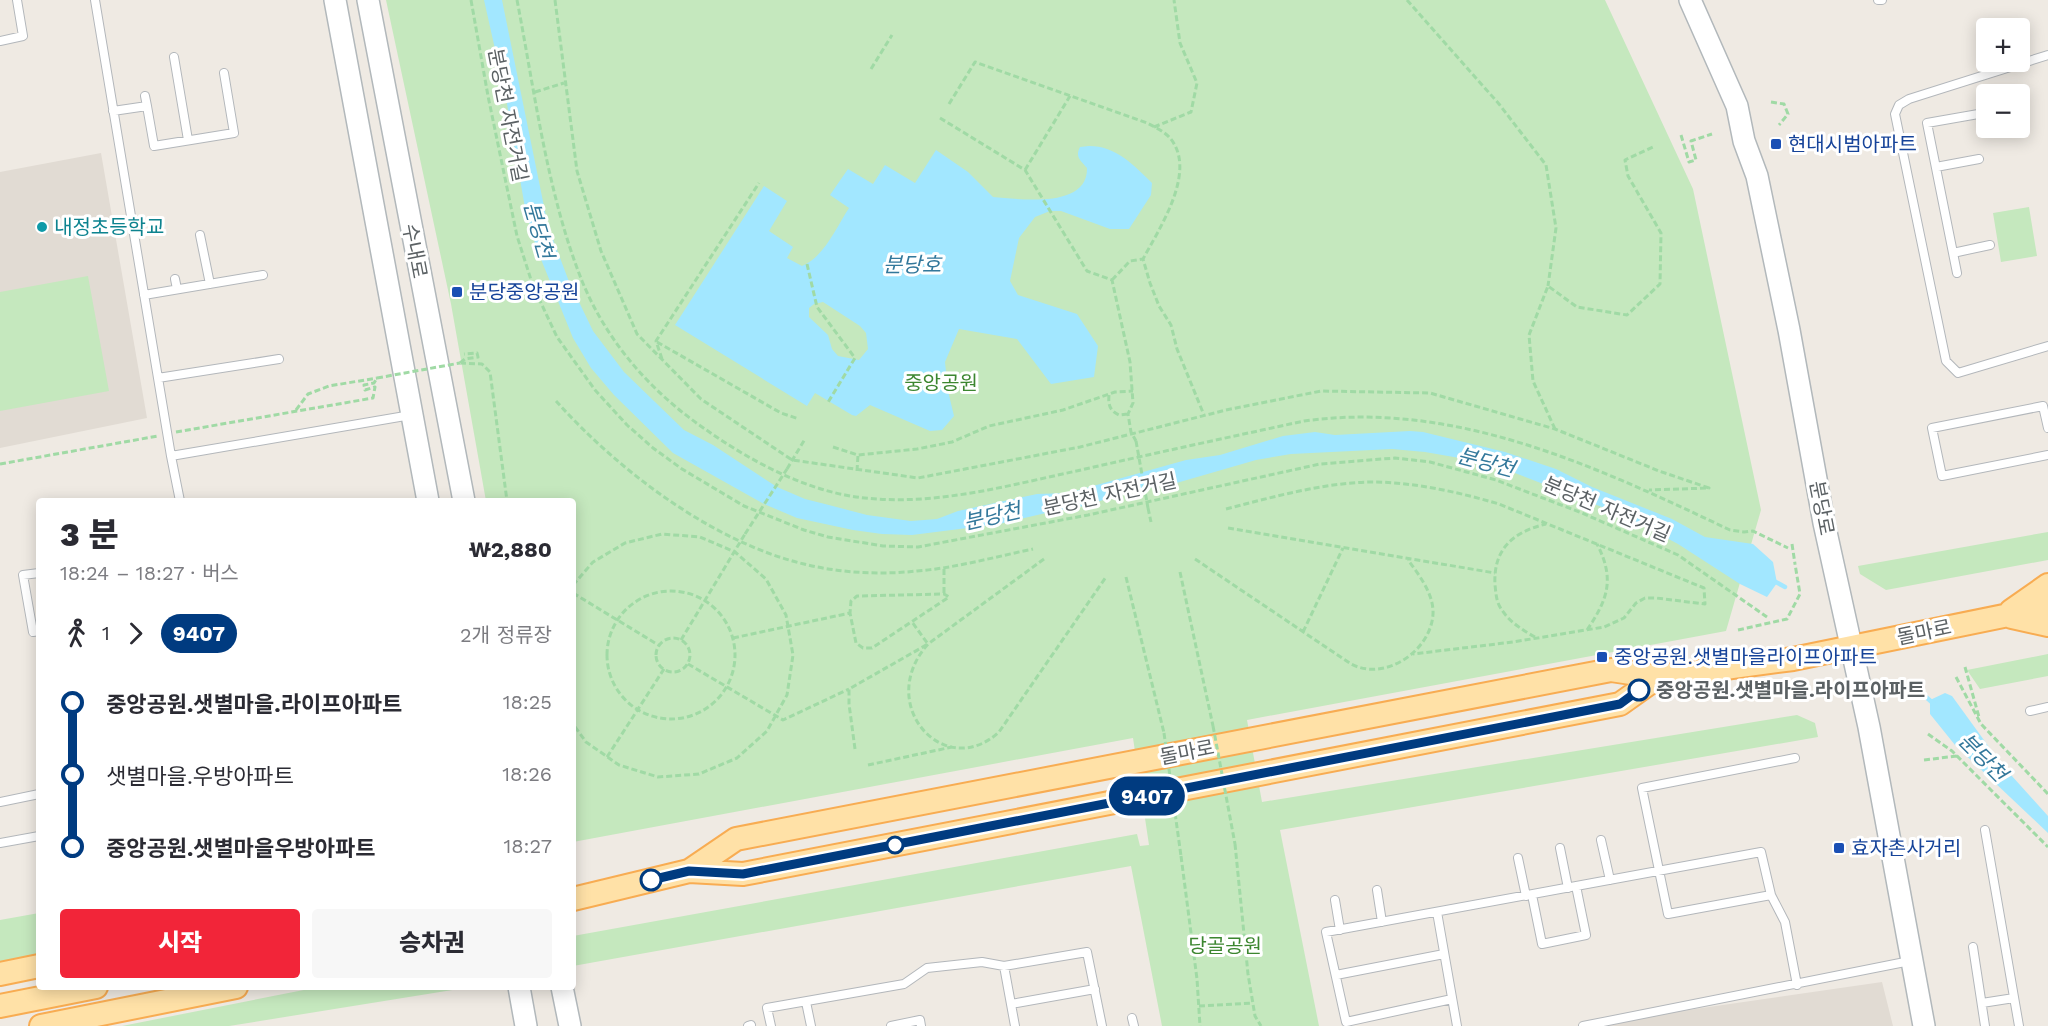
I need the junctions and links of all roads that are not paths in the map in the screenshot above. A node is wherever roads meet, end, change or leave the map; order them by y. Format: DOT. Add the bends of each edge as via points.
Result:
graph roads {
  1 [pos="17,0"];
  2 [pos="95,0"];
  3 [pos="335,0"];
  4 [pos="368,0"];
  5 [pos="1690,0"];
  6 [pos="0,41"];
  7 [pos="2048,56"];
  8 [pos="174,57"];
  9 [pos="224,73"];
  10 [pos="145,96"];
  11 [pos="147,106"];
  12 [pos="114,111"];
  13 [pos="1976,114"];
  14 [pos="188,140"];
  15 [pos="1979,159"];
  16 [pos="1936,167"];
  17 [pos="200,235"];
  18 [pos="1990,246"];
  19 [pos="1953,253"];
  20 [pos="1957,273"];
  21 [pos="263,275"];
  22 [pos="175,279"];
  23 [pos="210,284"];
  24 [pos="177,289"];
  25 [pos="144,295"];
  26 [pos="2048,346"];
  27 [pos="279,359"];
  28 [pos="158,378"];
  29 [pos="412,414"];
  30 [pos="2048,428"];
  31 [pos="2048,455"];
  32 [pos="171,456"];
  33 [pos="179,498"];
  34 [pos="427,498"];
  35 [pos="463,498"];
  36 [pos="36,573"];
  37 [pos="2048,585"];
  38 [pos="2048,607"];
  39 [pos="2005,615"];
  40 [pos="2048,625"];
  41 [pos="36,632"];
  42 [pos="1851,648"];
  43 [pos="1658,676"];
  44 [pos="2048,707"];
  45 [pos="2030,711"];
  46 [pos="1795,758"];
  47 [pos="36,795"];
  48 [pos="0,802"];
  49 [pos="1985,830"];
  50 [pos="36,837"];
  51 [pos="1602,840"];
  52 [pos="0,843"];
  53 [pos="1560,848"];
  54 [pos="1518,858"];
  55 [pos="689,871"];
  56 [pos="1658,871"];
  57 [pos="1610,880"];
  58 [pos="1572,887"];
  59 [pos="1377,890"];
  60 [pos="1529,895"];
  61 [pos="1771,895"];
  62 [pos="576,898"];
  63 [pos="1335,900"];
  64 [pos="1437,912"];
  65 [pos="1382,922"];
  66 [pos="1340,930"];
  67 [pos="1973,947"];
  68 [pos="1444,954"];
  69 [pos="1911,960"];
  70 [pos="1004,966"];
  71 [pos="36,967"];
  72 [pos="0,974"];
  73 [pos="1336,975"];
  74 [pos="1797,985"];
  75 [pos="1095,989"];
  76 [pos="81,990"];
  77 [pos="221,990"];
  78 [pos="520,990"];
  79 [pos="563,990"];
  80 [pos="2014,998"];
  81 [pos="1452,999"];
  82 [pos="806,1002"];
  83 [pos="1011,1004"];
  84 [pos="1982,1004"];
  85 [pos="0,1006"];
  86 [pos="1598,1025"];
  87 [pos="41,1026"];
  88 [pos="526,1026"];
  89 [pos="570,1026"];
  90 [pos="771,1026"];
  91 [pos="811,1026"];
  92 [pos="891,1026"];
  93 [pos="921,1026"];
  94 [pos="1016,1026"];
  95 [pos="1102,1026"];
  96 [pos="1457,1026"];
  97 [pos="1583,1026"];
  98 [pos="1924,1026"];
  99 [pos="1985,1026"];
  100 [pos="2019,1026"];
  1 -- 6 [label="lane" via="23,36"];
  2 -- 12 [label="lane"];
  3 -- 29 [label="main road, 수내로"];
  4 -- 35 [label="main road, 수내로"];
  5 -- 42 [label="main road, 분당로" via="1737,106 1757,176"];
  7 -- 26 [label="lane" via="1909,99 1899,105 1895,114 1946,361 1958,373"];
  8 -- 14 [label="lane"];
  9 -- 14 [label="lane" via="234,133"];
  10 -- 11 [label="lane"];
  11 -- 12 [label="lane"];
  11 -- 14 [label="lane" via="154,146"];
  12 -- 25 [label="lane"];
  13 -- 16 [label="lane" via="1927,123"];
  15 -- 16 [label="lane"];
  16 -- 19 [label="lane"];
  17 -- 23 [label="lane"];
  18 -- 19 [label="lane"];
  19 -- 20 [label="lane"];
  21 -- 23 [label="lane"];
  22 -- 24 [label="lane"];
  23 -- 24 [label="lane"];
  24 -- 25 [label="lane"];
  25 -- 28 [label="lane"];
  27 -- 28 [label="lane"];
  28 -- 32 [label="lane"];
  29 -- 32 [label="lane"];
  29 -- 34 [label="main road, 수내로"];
  30 -- 31 [label="lane" via="2043,406 1932,428 1942,476"];
  32 -- 33 [label="lane"];
  36 -- 41 [label="lane" via="23,575 33,632"];
  37 -- 39 [label="main road"];
  38 -- 39 [label="main road, 돌마로"];
  39 -- 40 [label="main road"];
  39 -- 42 [label="main road, 돌마로"];
  42 -- 43 [label="main road, 돌마로"];
  42 -- 69 [label="main road, 분당로"];
  43 -- 55 [label="main road, 돌마로" via="1620,704 743,874"];
  43 -- 55 [label="main road, 돌마로" via="1611,669 735,839"];
  44 -- 45 [label="lane"];
  46 -- 56 [label="lane" via="1642,788"];
  47 -- 48 [label="lane"];
  49 -- 80 [label="lane"];
  50 -- 52 [label="lane"];
  51 -- 57 [label="lane"];
  53 -- 58 [label="lane"];
  54 -- 60 [label="lane"];
  55 -- 62 [label="main road, 돌마로"];
  56 -- 57 [label="lane"];
  56 -- 61 [label="lane" via="1668,914"];
  56 -- 61 [label="lane" via="1761,852"];
  57 -- 58 [label="lane"];
  58 -- 60 [label="lane"];
  58 -- 60 [label="lane" via="1586,935 1542,944"];
  59 -- 65 [label="lane"];
  60 -- 64 [label="lane"];
  61 -- 74 [label="lane" via="1785,922"];
  63 -- 66 [label="lane"];
  64 -- 65 [label="lane"];
  64 -- 68 [label="lane"];
  65 -- 66 [label="lane"];
  66 -- 73 [label="lane" via="1326,932"];
  67 -- 84 [label="lane"];
  68 -- 73 [label="lane"];
  68 -- 81 [label="lane"];
  69 -- 74 [label="lane"];
  69 -- 98 [label="main road, 분당로"];
  70 -- 75 [label="lane" via="1087,952"];
  70 -- 82 [label="lane" via="982,962 927,969 904,984"];
  70 -- 83 [label="lane"];
  71 -- 72 [label="main road"];
  73 -- 81 [label="lane" via="1346,1022"];
  74 -- 86 [label="lane"];
  75 -- 83 [label="lane"];
  75 -- 95 [label="lane"];
  76 -- 85 [label="main road"];
  77 -- 87 [label="main road"];
  78 -- 88 [label="main road"];
  79 -- 89 [label="main road"];
  80 -- 84 [label="lane"];
  80 -- 100 [label="lane"];
  81 -- 96 [label="lane"];
  82 -- 90 [label="lane" via="767,1008"];
  82 -- 91 [label="lane"];
  83 -- 94 [label="lane"];
  84 -- 99 [label="lane"];
  86 -- 97 [label="lane"];
  92 -- 93 [label="lane" via="920,1020"];
}
